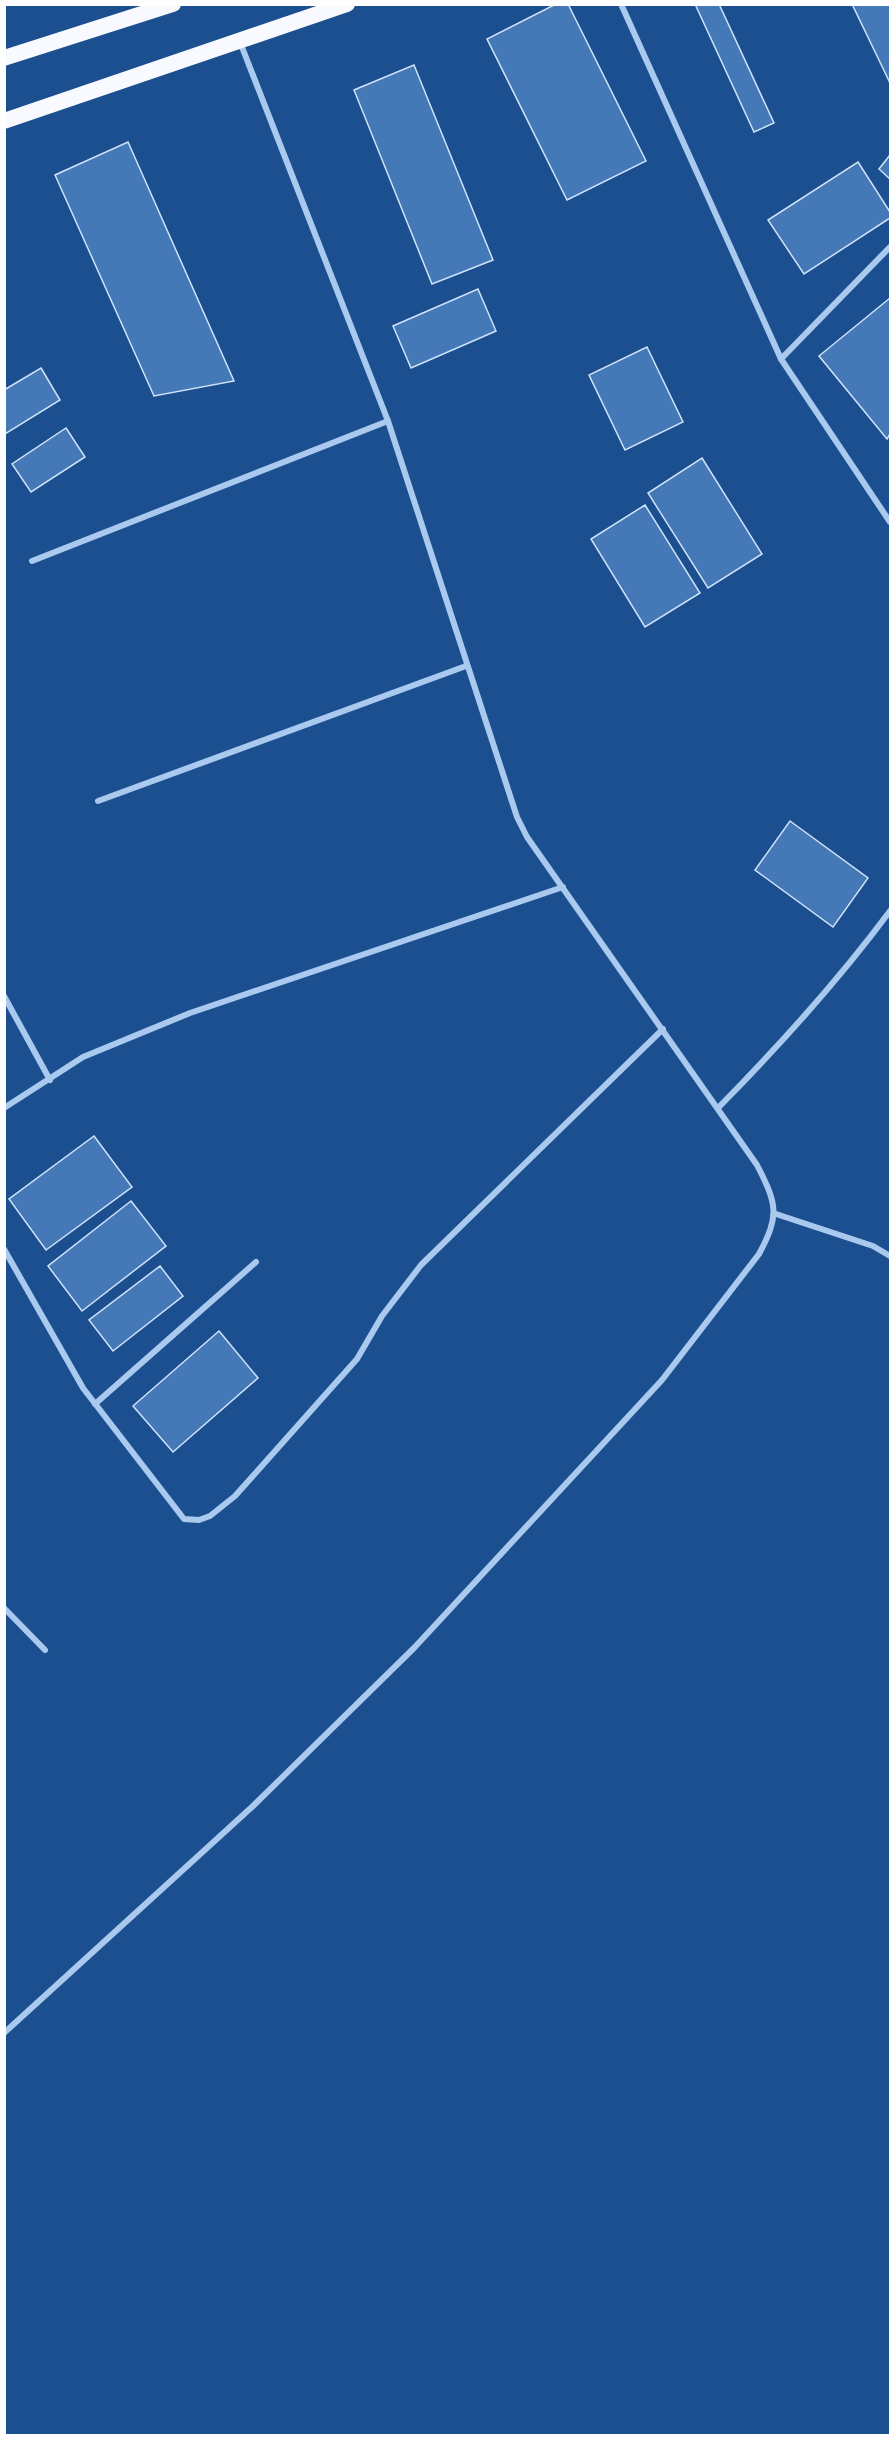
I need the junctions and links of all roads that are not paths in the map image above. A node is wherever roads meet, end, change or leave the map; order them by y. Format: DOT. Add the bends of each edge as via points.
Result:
graph roads {
  1 [pos="173,4"];
  2 [pos="347,4"];
  3 [pos="621,4"];
  4 [pos="240,42"];
  5 [pos="4,58"];
  6 [pos="4,121"];
  7 [pos="891,247"];
  8 [pos="782,359"];
  9 [pos="388,421"];
  10 [pos="891,522"];
  11 [pos="32,561"];
  12 [pos="466,666"];
  13 [pos="98,801"];
  14 [pos="563,887"];
  15 [pos="891,911"];
  16 [pos="4,996"];
  17 [pos="663,1029"];
  18 [pos="50,1080"];
  19 [pos="4,1108"];
  20 [pos="718,1108"];
  21 [pos="776,1214"];
  22 [pos="4,1249"];
  23 [pos="891,1256"];
  24 [pos="256,1262"];
  25 [pos="95,1404"];
  26 [pos="4,1608"];
  27 [pos="45,1650"];
  28 [pos="4,2033"];
  1 -- 5 [label="highway"];
  2 -- 4 [label="highway"];
  3 -- 8 [label="street"];
  4 -- 6 [label="highway"];
  4 -- 9 [label="street"];
  7 -- 8 [label="street"];
  8 -- 10 [label="street"];
  9 -- 11 [label="street"];
  9 -- 12 [label="street"];
  12 -- 13 [label="street"];
  12 -- 14 [label="street" via="517,817"];
  14 -- 17 [label="street"];
  14 -- 18 [label="street" via="190,1013 83,1057"];
  15 -- 20 [label="street" via="771,1054"];
  16 -- 18 [label="street"];
  17 -- 20 [label="street"];
  17 -- 25 [label="street" via="421,1265 357,1359 235,1496 210,1516 184,1519"];
  18 -- 19 [label="street"];
  20 -- 21 [label="street" via="757,1165 773,1196"];
  21 -- 23 [label="street" via="873,1246"];
  21 -- 28 [label="street" via="759,1254 663,1380 414,1648 254,1806"];
  22 -- 25 [label="street" via="82,1388"];
  24 -- 25 [label="street"];
  26 -- 27 [label="street"];
}
